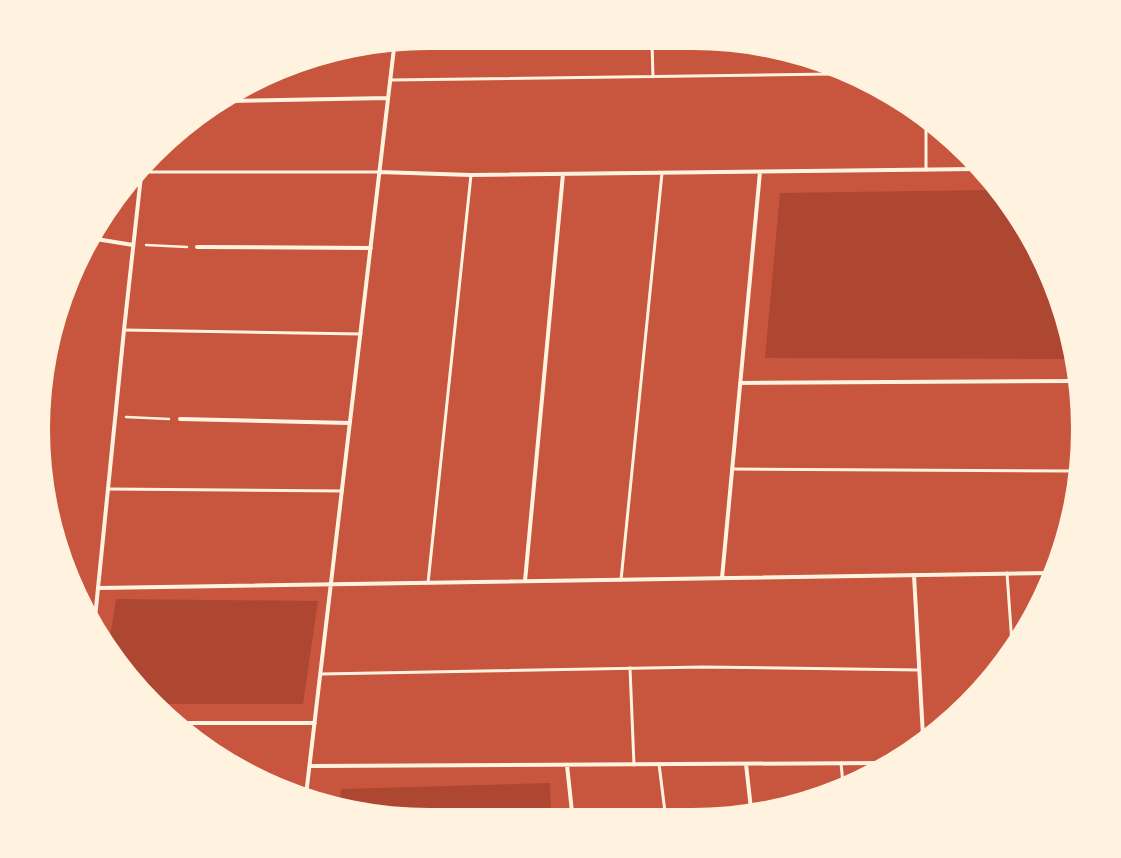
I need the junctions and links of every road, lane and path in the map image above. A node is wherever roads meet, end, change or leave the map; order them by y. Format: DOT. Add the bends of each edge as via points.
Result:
graph roads {
  1 [pos="652,50"];
  2 [pos="394,52"];
  3 [pos="825,74"];
  4 [pos="653,77"];
  5 [pos="391,80"];
  6 [pos="388,98"];
  7 [pos="241,100"];
  8 [pos="926,131"];
  9 [pos="968,169"];
  10 [pos="926,170"];
  11 [pos="151,172"];
  12 [pos="379,172"];
  13 [pos="760,172"];
  14 [pos="662,173"];
  15 [pos="563,174"];
  16 [pos="471,175"];
  17 [pos="140,184"];
  18 [pos="101,240"];
  19 [pos="133,245"];
  20 [pos="197,247"];
  21 [pos="371,248"];
  22 [pos="124,330"];
  23 [pos="361,334"];
  24 [pos="1068,381"];
  25 [pos="740,383"];
  26 [pos="115,417"];
  27 [pos="180,419"];
  28 [pos="350,423"];
  29 [pos="732,469"];
  30 [pos="1069,471"];
  31 [pos="109,489"];
  32 [pos="342,491"];
  33 [pos="1042,573"];
  34 [pos="1007,574"];
  35 [pos="914,575"];
  36 [pos="722,578"];
  37 [pos="621,580"];
  38 [pos="525,581"];
  39 [pos="428,583"];
  40 [pos="331,584"];
  41 [pos="99,588"];
  42 [pos="96,609"];
  43 [pos="1011,633"];
  44 [pos="630,668"];
  45 [pos="919,670"];
  46 [pos="321,674"];
  47 [pos="190,723"];
  48 [pos="315,723"];
  49 [pos="923,730"];
  50 [pos="841,763"];
  51 [pos="871,763"];
  52 [pos="659,764"];
  53 [pos="746,764"];
  54 [pos="567,765"];
  55 [pos="634,765"];
  56 [pos="310,766"];
  57 [pos="842,777"];
  58 [pos="307,789"];
  59 [pos="750,803"];
  60 [pos="572,808"];
  61 [pos="664,808"];
  1 -- 4 [label="lane"];
  2 -- 5 [label="street"];
  3 -- 4 [label="lane"];
  4 -- 5 [label="lane"];
  5 -- 6 [label="street"];
  6 -- 7 [label="street"];
  6 -- 12 [label="street"];
  8 -- 10 [label="lane"];
  9 -- 10 [label="street"];
  10 -- 13 [label="street"];
  11 -- 12 [label="lane"];
  12 -- 16 [label="street"];
  12 -- 21 [label="street"];
  13 -- 14 [label="street"];
  13 -- 25 [label="street"];
  14 -- 15 [label="street"];
  14 -- 37 [label="lane"];
  15 -- 16 [label="street"];
  15 -- 38 [label="street"];
  16 -- 39 [label="lane"];
  17 -- 19 [label="street"];
  18 -- 19 [label="street"];
  19 -- 20 [label="path"];
  19 -- 22 [label="street"];
  20 -- 21 [label="street"];
  21 -- 23 [label="street"];
  22 -- 23 [label="lane"];
  22 -- 26 [label="street"];
  23 -- 28 [label="street"];
  24 -- 25 [label="street"];
  25 -- 29 [label="street"];
  26 -- 27 [label="path"];
  26 -- 31 [label="street"];
  27 -- 28 [label="street"];
  28 -- 32 [label="street"];
  29 -- 30 [label="lane"];
  29 -- 36 [label="street"];
  31 -- 32 [label="lane"];
  31 -- 41 [label="street"];
  32 -- 40 [label="street"];
  33 -- 34 [label="street"];
  34 -- 35 [label="street"];
  34 -- 43 [label="lane"];
  35 -- 36 [label="street"];
  35 -- 45 [label="street"];
  36 -- 37 [label="street"];
  37 -- 38 [label="street"];
  38 -- 39 [label="street"];
  39 -- 40 [label="street"];
  40 -- 41 [label="street"];
  40 -- 46 [label="street"];
  41 -- 42 [label="street"];
  44 -- 45 [label="lane"];
  44 -- 46 [label="lane"];
  44 -- 55 [label="lane"];
  45 -- 49 [label="street"];
  46 -- 48 [label="street"];
  47 -- 48 [label="street"];
  48 -- 56 [label="street"];
  50 -- 51 [label="street"];
  50 -- 53 [label="street"];
  50 -- 57 [label="lane"];
  52 -- 53 [label="street"];
  52 -- 55 [label="street"];
  52 -- 61 [label="lane"];
  53 -- 59 [label="street"];
  54 -- 55 [label="street"];
  54 -- 56 [label="street"];
  54 -- 60 [label="street"];
  56 -- 58 [label="street"];
}
